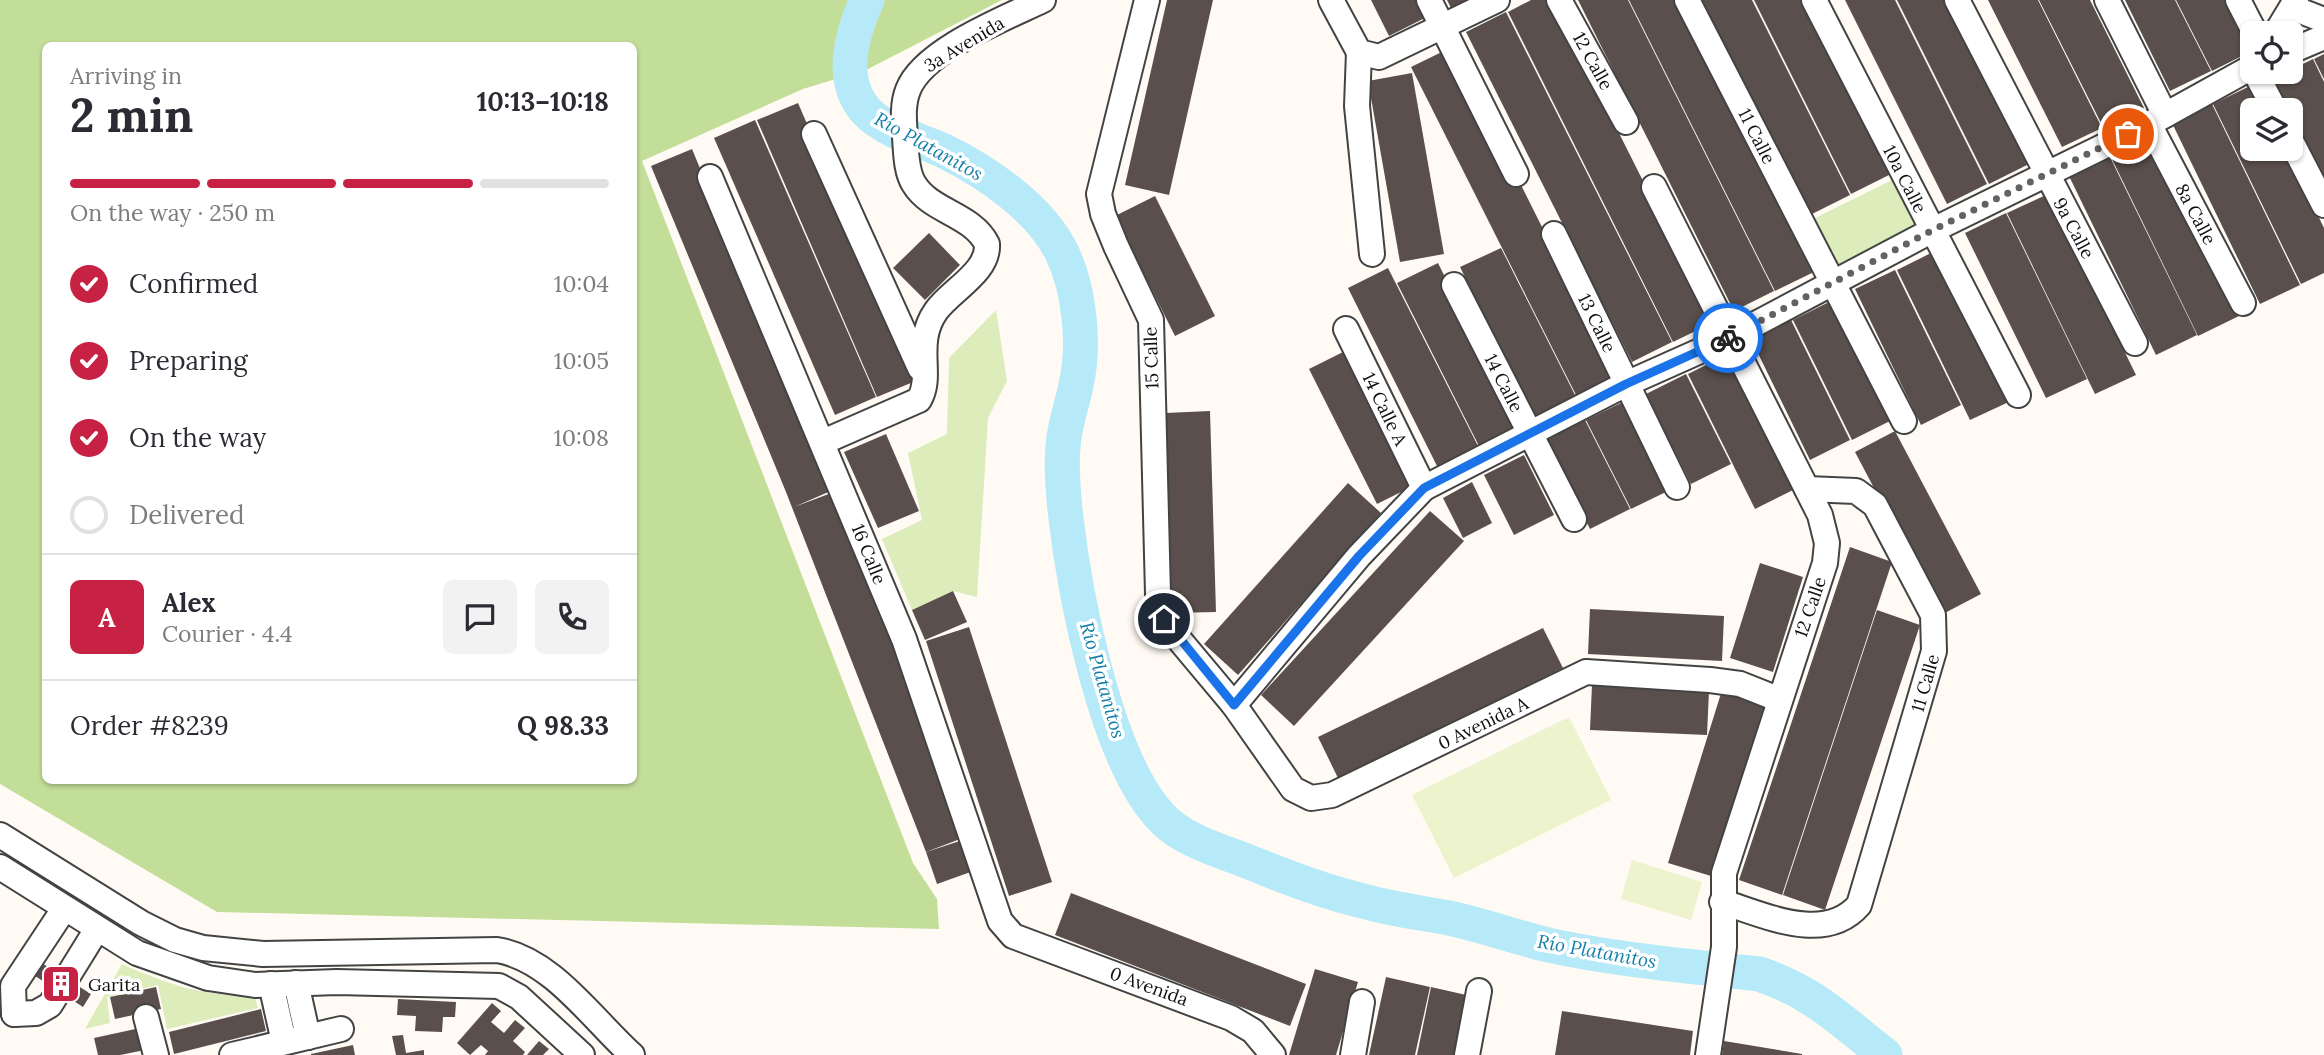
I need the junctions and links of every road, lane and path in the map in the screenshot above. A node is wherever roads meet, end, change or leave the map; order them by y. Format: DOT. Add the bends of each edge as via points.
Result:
graph roads {
  1 [pos="1043,0"];
  2 [pos="1147,0"];
  3 [pos="1331,0"];
  4 [pos="1429,0"];
  5 [pos="1497,0"];
  6 [pos="1559,0"];
  7 [pos="1687,0"];
  8 [pos="1814,0"];
  9 [pos="1957,0"];
  10 [pos="2107,0"];
  11 [pos="2238,0"];
  12 [pos="2295,4"];
  13 [pos="2324,20"];
  14 [pos="2249,21"];
  15 [pos="2284,21"];
  16 [pos="1443,27"];
  17 [pos="2324,37"];
  18 [pos="2303,46"];
  19 [pos="1359,52"];
  20 [pos="2240,74"];
  21 [pos="2157,119"];
  22 [pos="1626,122"];
  23 [pos="814,134"];
  24 [pos="2301,161"];
  25 [pos="1516,174"];
  26 [pos="2046,174"];
  27 [pos="710,177"];
  28 [pos="1654,187"];
  29 [pos="2324,205"];
  30 [pos="1931,231"];
  31 [pos="1554,234"];
  32 [pos="1372,254"];
  33 [pos="1833,284"];
  34 [pos="1454,285"];
  35 [pos="2243,303"];
  36 [pos="1346,329"];
  37 [pos="1729,338"];
  38 [pos="2135,343"];
  39 [pos="923,375"];
  40 [pos="1626,384"];
  41 [pos="2018,395"];
  42 [pos="1904,421"];
  43 [pos="1530,435"];
  44 [pos="822,442"];
  45 [pos="1677,487"];
  46 [pos="1424,488"];
  47 [pos="1807,489"];
  48 [pos="1574,519"];
  49 [pos="1779,699"];
  50 [pos="1234,705"];
  51 [pos="0,835"];
  52 [pos="0,867"];
  53 [pos="97,896"];
  54 [pos="1722,902"];
  55 [pos="81,919"];
  56 [pos="1013,936"];
  57 [pos="287,953"];
  58 [pos="284,983"];
  59 [pos="1479,991"];
  60 [pos="1362,1002"];
  61 [pos="146,1017"];
  62 [pos="7,1021"];
  63 [pos="341,1029"];
  64 [pos="293,1044"];
  65 [pos="156,1055"];
  66 [pos="232,1055"];
  67 [pos="582,1055"];
  68 [pos="632,1055"];
  69 [pos="1273,1055"];
  70 [pos="1353,1055"];
  71 [pos="1467,1055"];
  72 [pos="1708,1055"];
  1 -- 39 [label="street, 3a Avenida" via="928,63 907,91 904,120 913,183 925,196 974,227 987,244 982,264 930,321 923,338"];
  2 -- 50 [label="street, 15 Calle" via="1100,203 1151,320 1160,607 1172,631"];
  3 -- 19 [label="street"];
  4 -- 16 [label="street"];
  5 -- 16 [label="street"];
  6 -- 22 [label="street, 12 Calle"];
  7 -- 33 [label="street, 11 Calle"];
  8 -- 30 [label="street, 10a Calle"];
  9 -- 26 [label="street, 9a Calle"];
  10 -- 21 [label="street, 8a Calle"];
  11 -- 14 [label="street"];
  12 -- 13 [label="street"];
  12 -- 15 [label="street"];
  16 -- 19 [label="street" via="1379,57"];
  16 -- 25 [label="street"];
  17 -- 18 [label="street"];
  19 -- 32 [label="street" via="1357,106"];
  20 -- 21 [label="street"];
  21 -- 26 [label="street"];
  21 -- 35 [label="street, 8a Calle"];
  23 -- 39 [label="street"];
  24 -- 29 [label="street"];
  26 -- 30 [label="street"];
  26 -- 38 [label="street, 9a Calle"];
  27 -- 44 [label="street, 16 Calle"];
  28 -- 37 [label="street, 12 Calle"];
  30 -- 33 [label="street"];
  30 -- 41 [label="street, 10a Calle"];
  31 -- 40 [label="street, 13 Calle"];
  33 -- 37 [label="street"];
  33 -- 42 [label="street, 11 Calle"];
  34 -- 43 [label="street, 14 Calle"];
  36 -- 46 [label="street, 14 Calle A"];
  37 -- 40 [label="street"];
  37 -- 47 [label="street, 12 Calle"];
  39 -- 44 [label="street, 3a Avenida" via="922,394 915,402"];
  40 -- 43 [label="street"];
  40 -- 45 [label="street, 13 Calle"];
  43 -- 46 [label="street"];
  43 -- 48 [label="street, 14 Calle"];
  44 -- 56 [label="street, 16 Calle" via="904,639 1000,921"];
  46 -- 50 [label="street" via="1359,556"];
  47 -- 49 [label="street, 12 Calle" via="1824,530 1827,556"];
  47 -- 54 [label="street, 11 Calle" via="1846,489 1869,499 1927,602 1935,624 1934,651 1862,898 1854,911 1815,927"];
  49 -- 50 [label="street, 0 Avenida A" via="1740,684 1586,672 1358,785 1321,798 1293,789"];
  49 -- 54 [label="street, 12 Calle" via="1724,873"];
  51 -- 53 [label="street"];
  52 -- 55 [label="street"];
  53 -- 55 [label="street"];
  53 -- 57 [label="street" via="175,940 233,953"];
  54 -- 72 [label="street, 12 Calle" via="1724,947"];
  55 -- 58 [label="street" via="137,953 176,968 231,983"];
  55 -- 62 [label="street" via="13,986"];
  55 -- 62 [label="street" via="50,1005"];
  56 -- 69 [label="street, 0 Avenida" via="1207,1007 1252,1031"];
  57 -- 58 [label="street"];
  57 -- 68 [label="street" via="511,952 536,963"];
  58 -- 64 [label="street"];
  58 -- 67 [label="street" via="499,986 519,997"];
  59 -- 71 [label="street"];
  60 -- 70 [label="street"];
  61 -- 65 [label="street"];
  63 -- 64 [label="street"];
  64 -- 66 [label="street"];
}
